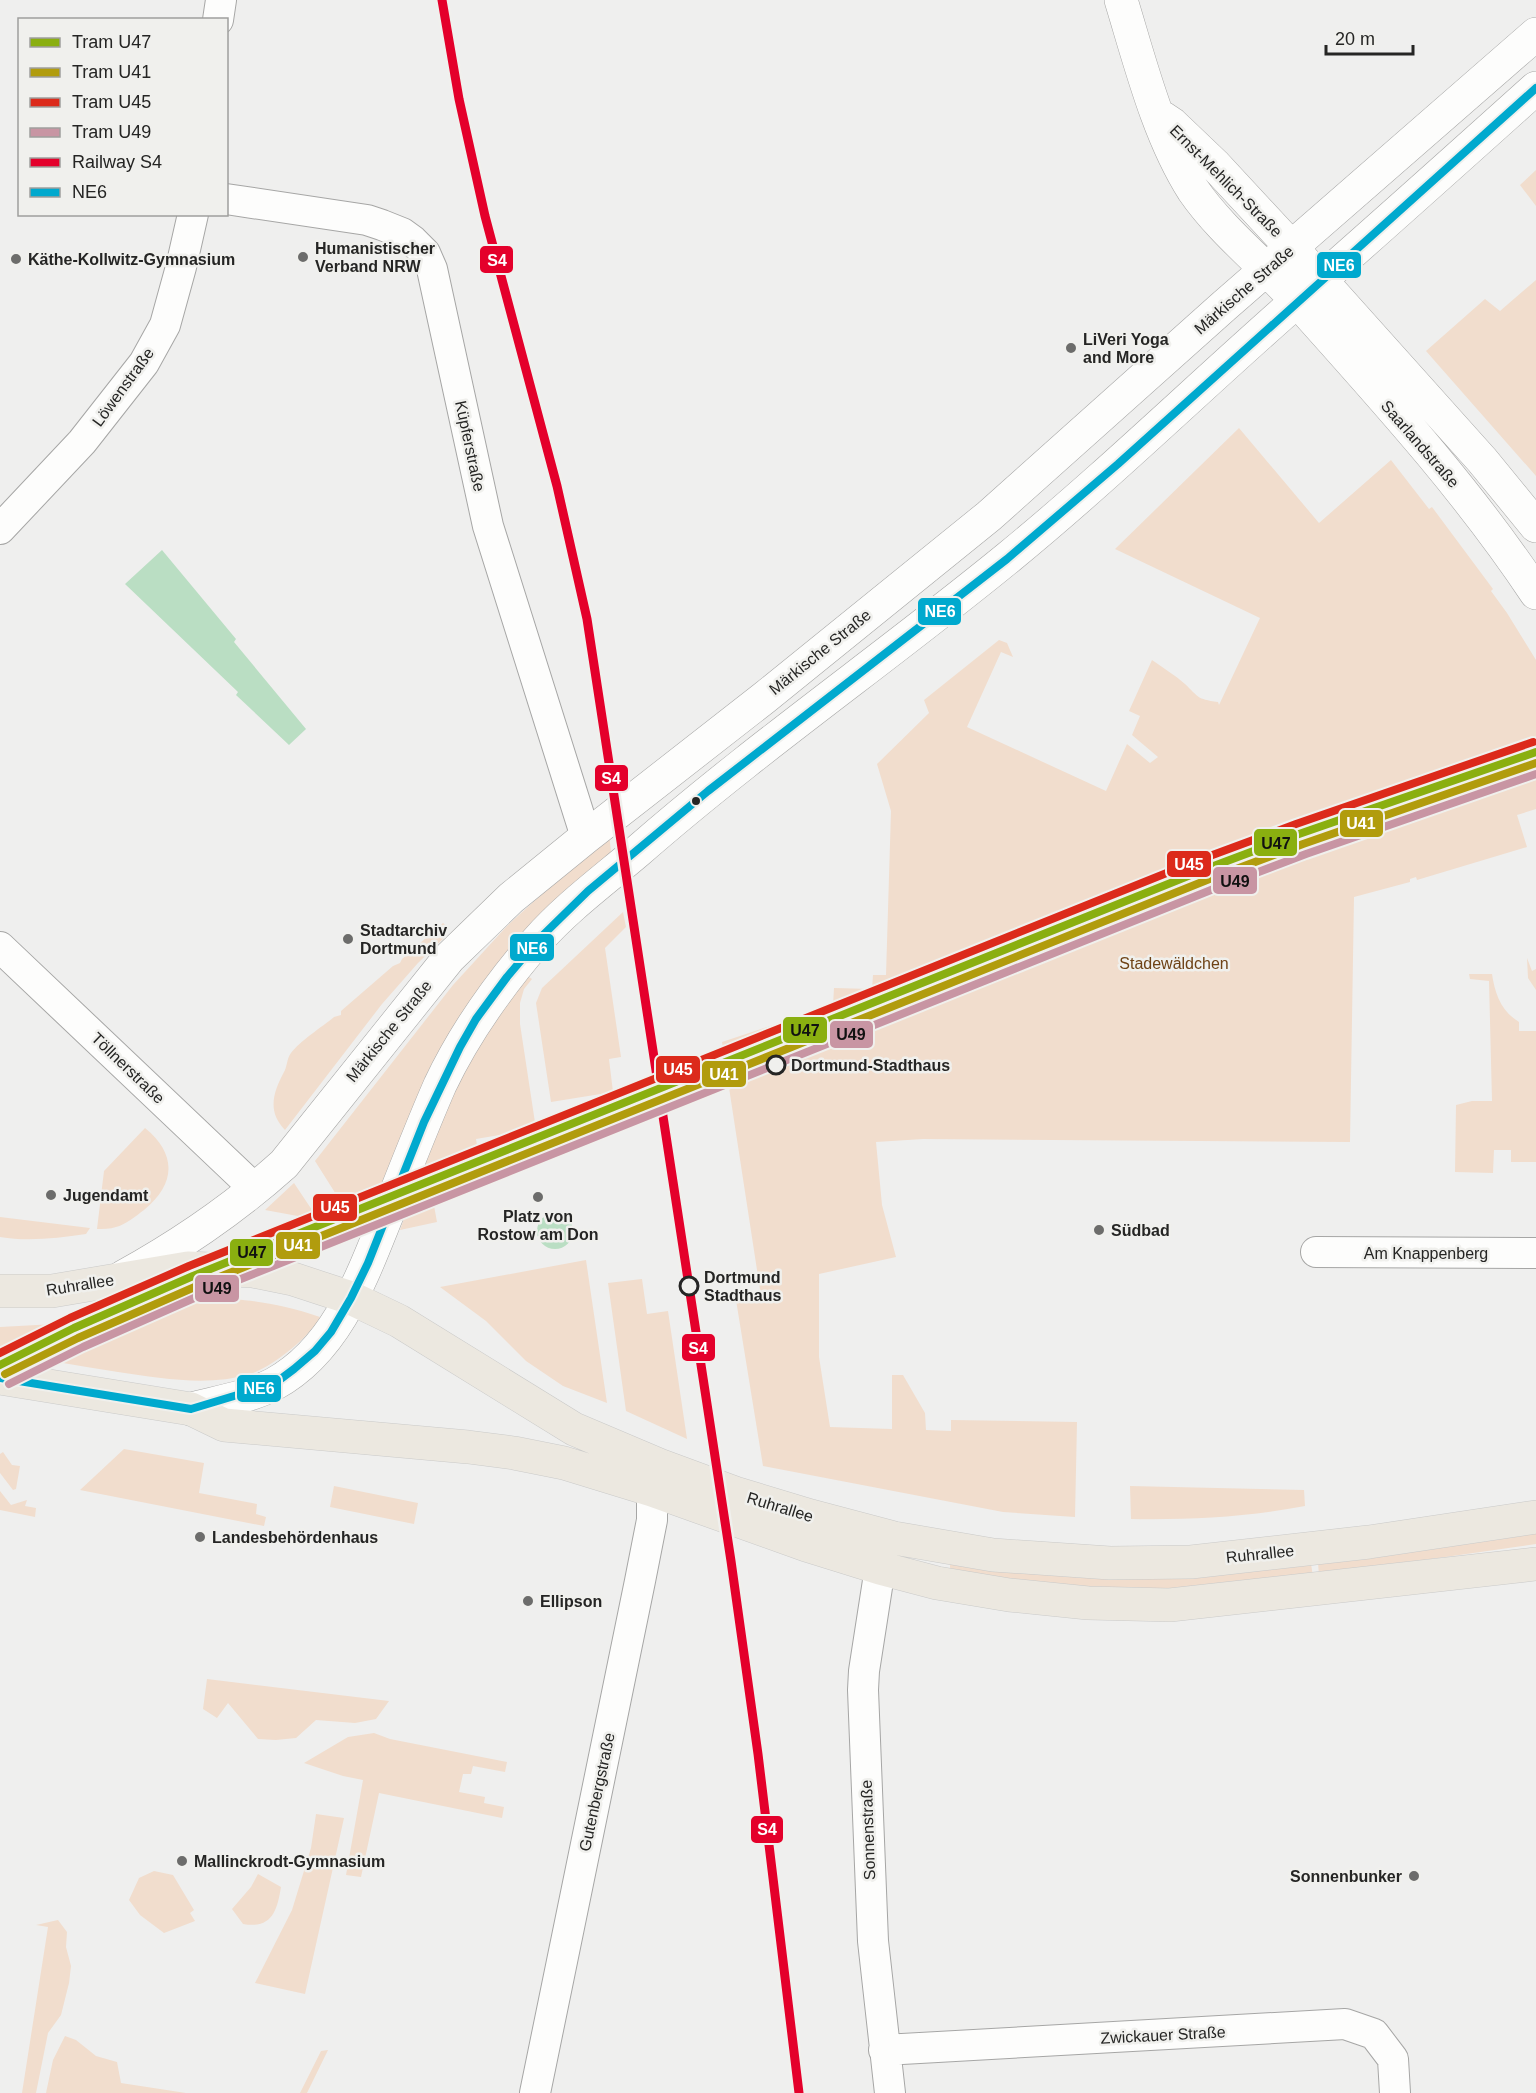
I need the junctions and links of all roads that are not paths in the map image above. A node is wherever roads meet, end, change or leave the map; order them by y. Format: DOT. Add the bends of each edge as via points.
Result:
graph roads {
  1 [pos="221,0"];
  2 [pos="1121,0"];
  3 [pos="218,18"];
  4 [pos="1536,34"];
  5 [pos="1536,88"];
  6 [pos="1158,116"];
  7 [pos="228,199"];
  8 [pos="193,216"];
  9 [pos="1292,248"];
  10 [pos="1267,270"];
  11 [pos="1321,280"];
  12 [pos="1297,301"];
  13 [pos="1536,526"];
  14 [pos="0,529"];
  15 [pos="1536,593"];
  16 [pos="586,837"];
  17 [pos="0,947"];
  18 [pos="255,1189"];
  19 [pos="1316,1252"];
  20 [pos="1536,1253"];
  21 [pos="120,1279"];
  22 [pos="0,1291"];
  23 [pos="351,1298"];
  24 [pos="0,1378"];
  25 [pos="191,1409"];
  26 [pos="652,1490"];
  27 [pos="1536,1517"];
  28 [pos="1536,1564"];
  29 [pos="880,1568"];
  30 [pos="884,2050"];
  31 [pos="535,2093"];
  32 [pos="890,2093"];
  33 [pos="1395,2093"];
  1 -- 3 [label="street"];
  2 -- 6 [label="main road, Ernst-Mehlich-Straße"];
  4 -- 9 [label="main road, Märkische Straße"];
  5 -- 11 [label="main road"];
  6 -- 9 [label="main road, Ernst-Mehlich-Straße" via="1192,143"];
  6 -- 10 [label="main road, Ernst-Mehlich-Straße" via="1193,189"];
  7 -- 16 [label="street, Küpferstraße" via="367,220 402,233 425,253 432,269 488,526"];
  8 -- 14 [label="street, Löwenstraße" via="165,325 144,363 82,442"];
  9 -- 10 [label="main road, Märkische Straße"];
  9 -- 11 [label="main road"];
  10 -- 12 [label="main road, Ernst-Mehlich-Straße"];
  10 -- 16 [label="main road, Märkische Straße" via="989,516"];
  11 -- 12 [label="main road"];
  11 -- 13 [label="main road"];
  12 -- 15 [label="main road, Saarlandstraße" via="1452,479"];
  12 -- 23 [label="main road" via="1118,464 1015,551 708,791 588,891 540,938 476,1019 460,1047 424,1122"];
  16 -- 18 [label="main road, Märkische Straße" via="511,898 449,958 293,1154"];
  17 -- 18 [label="street, Töllnerstraße"];
  18 -- 21 [label="main road, Märkische Straße" via="160,1257"];
  19 -- 20 [label="street, Am Knappenberg"];
  21 -- 22 [label="main road, Ruhrallee" via="52,1291"];
  21 -- 23 [label="main road, Ruhrallee" via="188,1268 253,1271 293,1278"];
  23 -- 25 [label="main road" via="315,1351 274,1384"];
  23 -- 27 [label="main road, Ruhrallee" via="399,1321 574,1429 735,1493 894,1538 993,1555 1110,1563 1191,1562 1369,1542"];
  24 -- 25 [label="main road, Ruhrallee"];
  25 -- 26 [label="main road, Ruhrallee" via="224,1425 514,1453 564,1463"];
  26 -- 29 [label="main road, Ruhrallee"];
  26 -- 31 [label="street, Gutenbergstraße" via="652,1520"];
  28 -- 29 [label="main road, Ruhrallee" via="1170,1605 1088,1603 1009,1595 937,1583"];
  29 -- 30 [label="street, Sonnenstraße" via="863,1690 873,1941"];
  30 -- 32 [label="street, Sonnenstraße"];
  30 -- 33 [label="street, Zwickauer Straße" via="1345,2024 1374,2034 1393,2059"];
}
